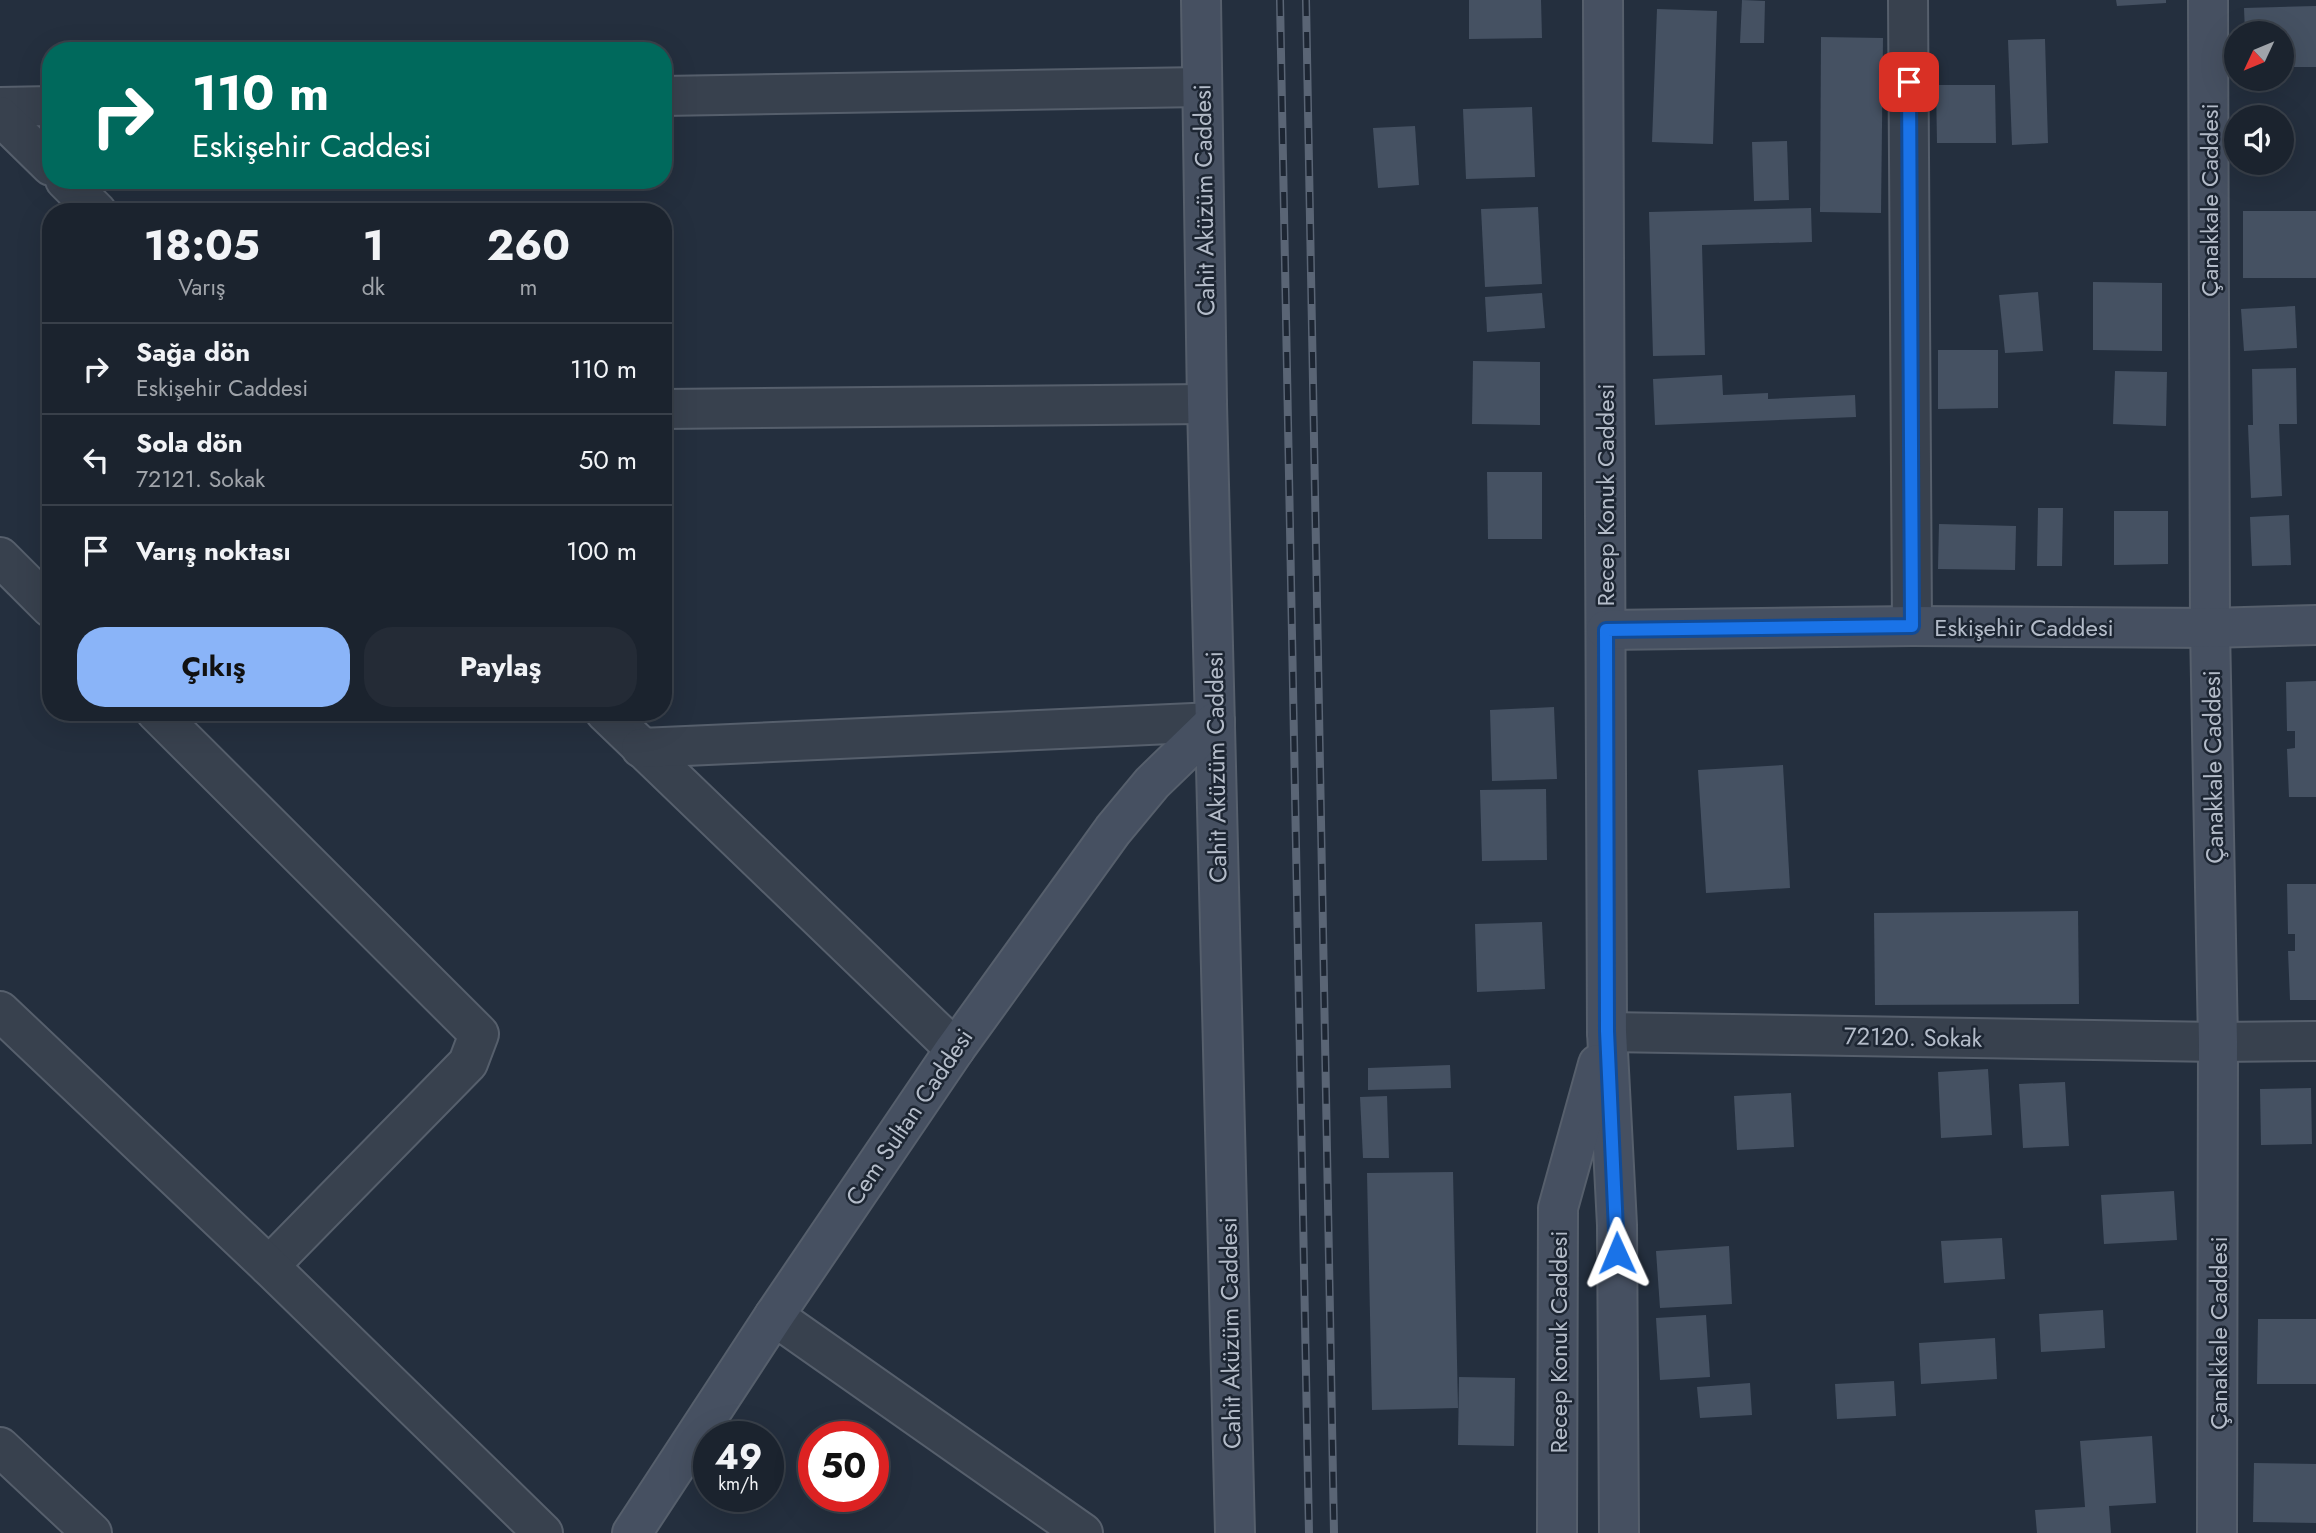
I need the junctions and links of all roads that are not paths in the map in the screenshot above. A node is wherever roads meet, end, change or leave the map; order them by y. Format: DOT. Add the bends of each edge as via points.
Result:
graph roads {
  1 [pos="1201,0"];
  2 [pos="1603,0"];
  3 [pos="1908,0"];
  4 [pos="2208,0"];
  5 [pos="1202,86"];
  6 [pos="672,96"];
  7 [pos="42,106"];
  8 [pos="0,107"];
  9 [pos="0,116"];
  10 [pos="42,157"];
  11 [pos="74,189"];
  12 [pos="88,203"];
  13 [pos="1207,404"];
  14 [pos="672,410"];
  15 [pos="0,557"];
  16 [pos="42,599"];
  17 [pos="2316,625"];
  18 [pos="1912,626"];
  19 [pos="2210,628"];
  20 [pos="1606,630"];
  21 [pos="165,721"];
  22 [pos="614,721"];
  23 [pos="1215,722"];
  24 [pos="641,748"];
  25 [pos="0,1011"];
  26 [pos="1607,1031"];
  27 [pos="2316,1041"];
  28 [pos="2218,1042"];
  29 [pos="955,1049"];
  30 [pos="269,1266"];
  31 [pos="774,1316"];
  32 [pos="0,1447"];
  33 [pos="92,1533"];
  34 [pos="543,1533"];
  35 [pos="632,1533"];
  36 [pos="1083,1533"];
  37 [pos="1235,1533"];
  38 [pos="1557,1533"];
  39 [pos="1619,1533"];
  40 [pos="2217,1533"];
  1 -- 5 [label="street, Cahit Aküzüm Caddesi"];
  2 -- 20 [label="street, Recep Konuk Caddesi"];
  3 -- 18 [label="street"];
  4 -- 19 [label="street, Çanakkale Caddesi"];
  5 -- 6 [label="street"];
  5 -- 13 [label="street, Cahit Aküzüm Caddesi"];
  7 -- 8 [label="street"];
  9 -- 10 [label="street"];
  11 -- 12 [label="street"];
  13 -- 14 [label="street"];
  13 -- 23 [label="street, Cahit Aküzüm Caddesi"];
  15 -- 16 [label="street"];
  17 -- 19 [label="street, Eskişehir Caddesi"];
  18 -- 19 [label="street, Eskişehir Caddesi"];
  18 -- 20 [label="street, Eskişehir Caddesi"];
  19 -- 28 [label="street, Çanakkale Caddesi"];
  20 -- 26 [label="street, Recep Konuk Caddesi"];
  21 -- 30 [label="street" via="479,1034 468,1063"];
  22 -- 24 [label="street"];
  23 -- 24 [label="street"];
  23 -- 29 [label="street, Cem Sultan Caddesi" via="1152,783 1113,830"];
  23 -- 37 [label="street, Cahit Aküzüm Caddesi"];
  24 -- 29 [label="street"];
  25 -- 30 [label="street"];
  26 -- 28 [label="street, 72120. Sokak"];
  26 -- 38 [label="street, Recep Konuk Caddesi" via="1559,1208"];
  26 -- 39 [label="street, Recep Konuk Caddesi" via="1617,1225"];
  27 -- 28 [label="street, 72120. Sokak"];
  28 -- 40 [label="street, Çanakkale Caddesi"];
  29 -- 31 [label="street, Cem Sultan Caddesi"];
  30 -- 34 [label="street"];
  31 -- 35 [label="street, Cem Sultan Caddesi"];
  31 -- 36 [label="street"];
  32 -- 33 [label="street"];
}
